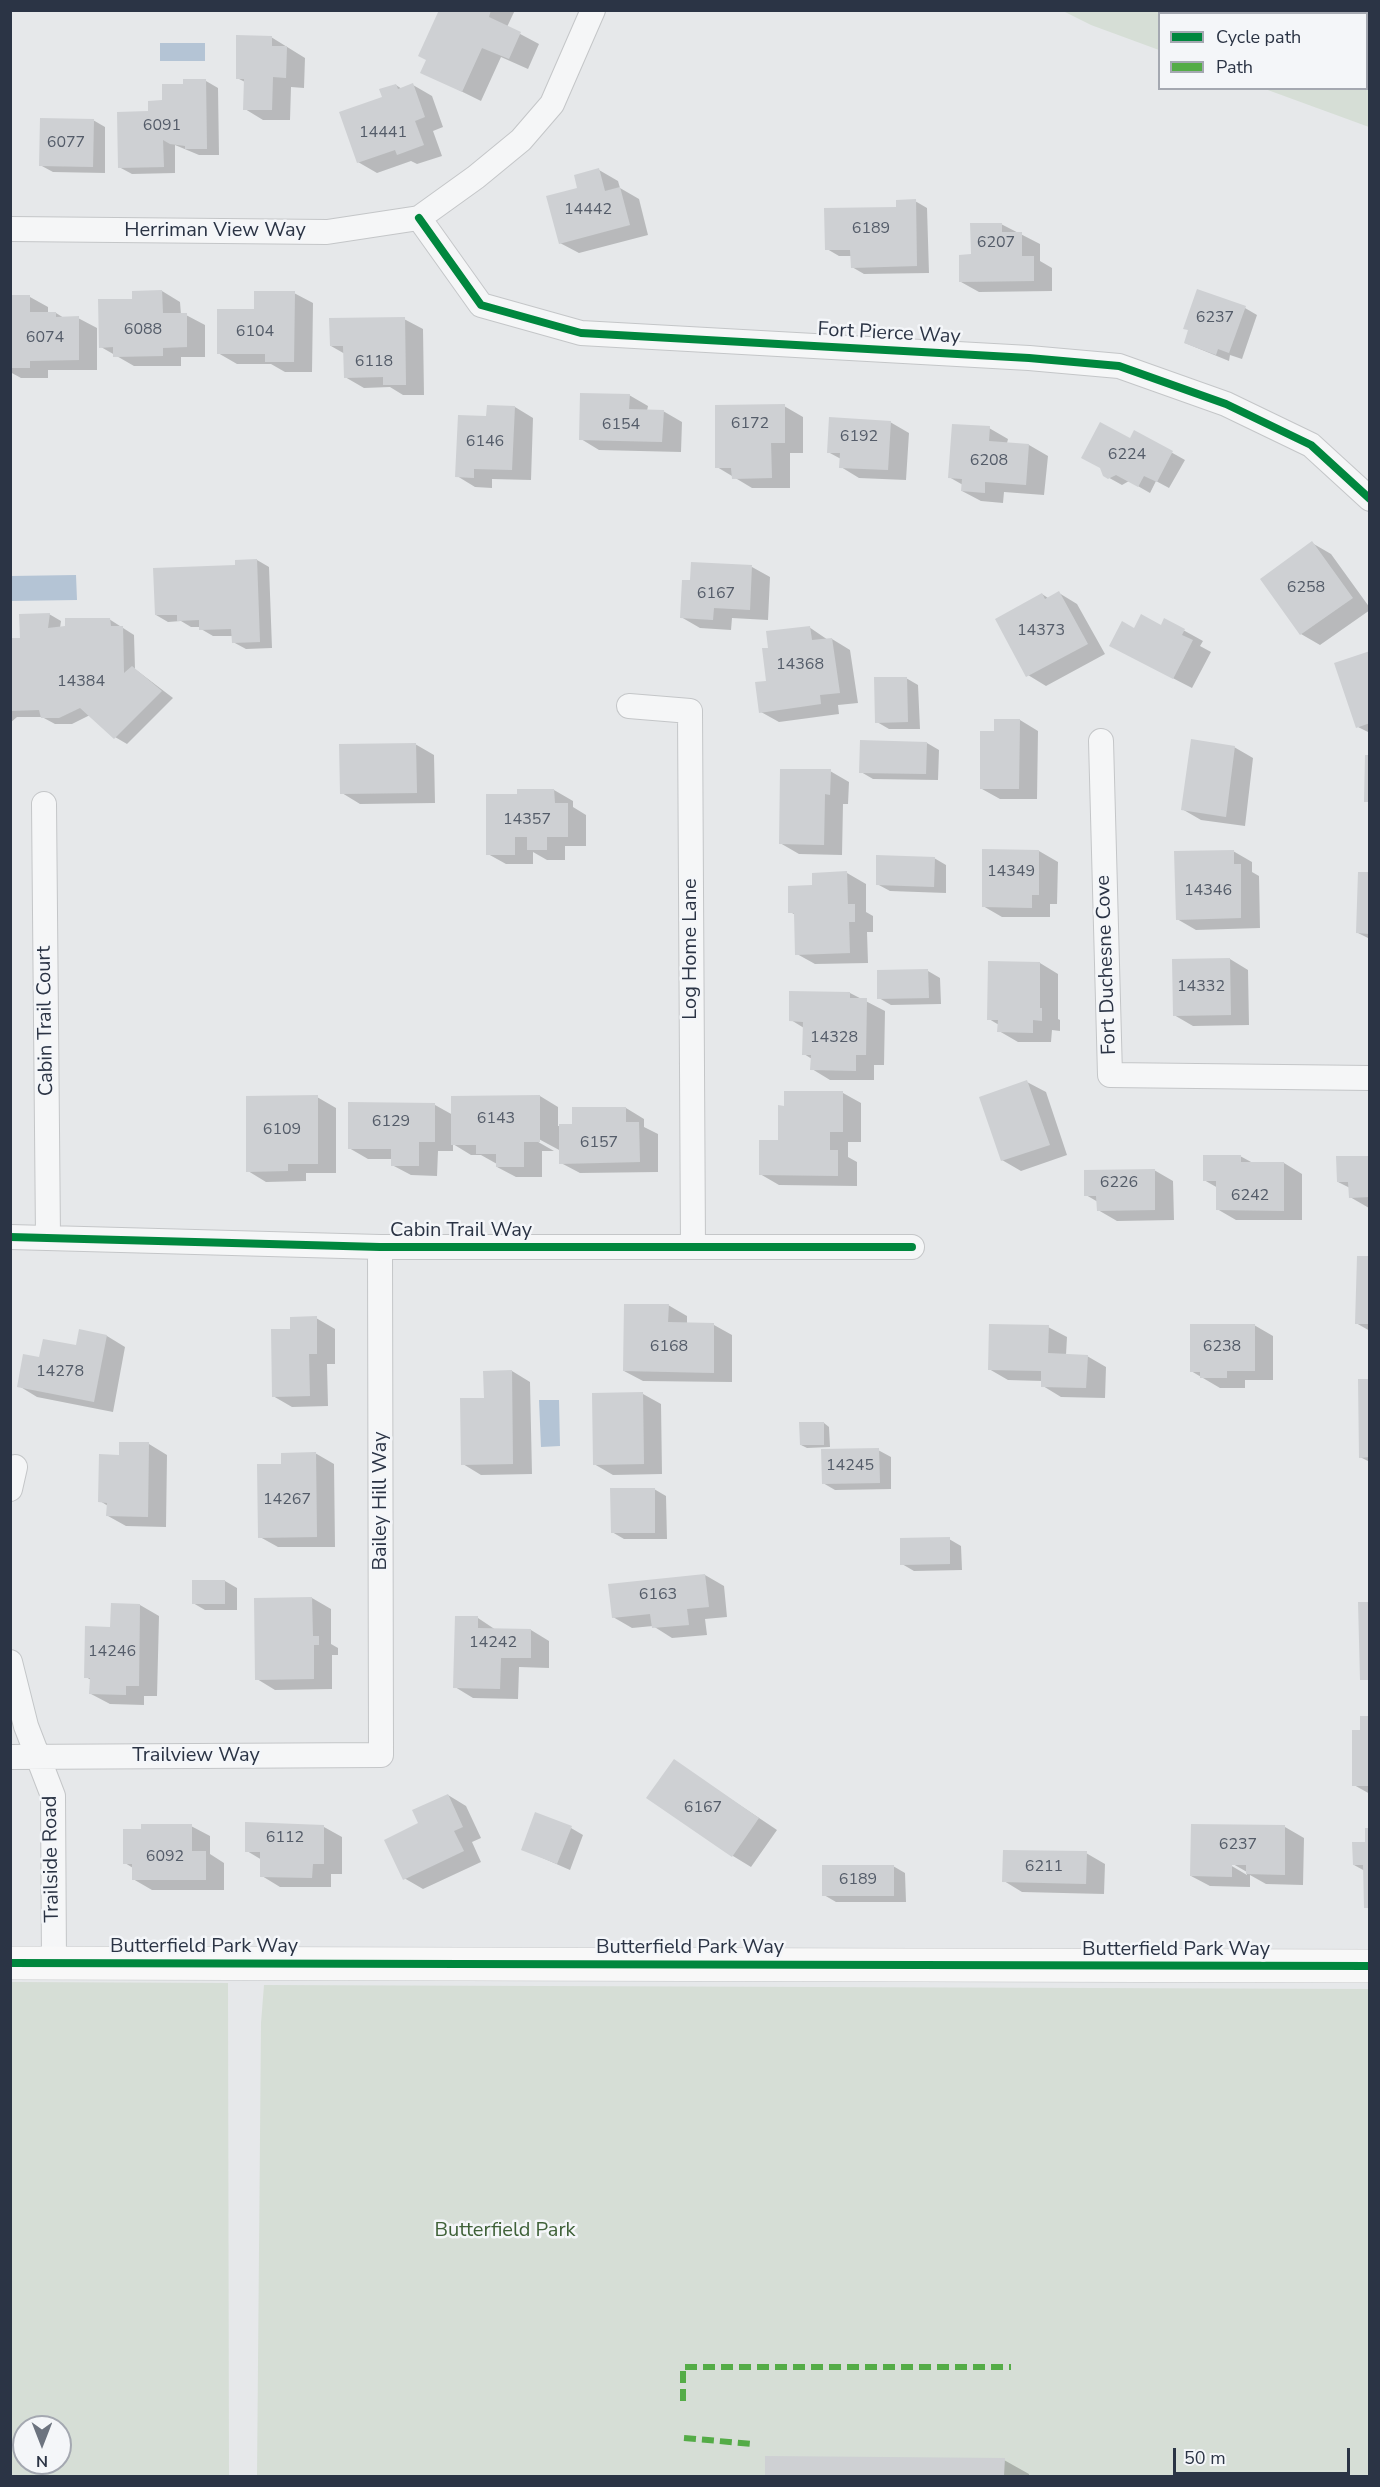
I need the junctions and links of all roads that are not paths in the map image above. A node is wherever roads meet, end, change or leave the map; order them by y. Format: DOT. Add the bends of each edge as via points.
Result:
graph roads {
  1 [pos="592,10"];
  2 [pos="419,218"];
  3 [pos="10,229"];
  4 [pos="1370,499"];
  5 [pos="629,706"];
  6 [pos="1101,741"];
  7 [pos="44,804"];
  8 [pos="1370,1078"];
  9 [pos="10,1237"];
  10 [pos="48,1238"];
  11 [pos="380,1247"];
  12 [pos="693,1247"];
  13 [pos="912,1247"];
  14 [pos="10,1662"];
  15 [pos="381,1755"];
  16 [pos="10,1757"];
  17 [pos="39,1757"];
  18 [pos="10,1963"];
  19 [pos="54,1964"];
  20 [pos="1370,1966"];
  1 -- 2 [label="street" via="552,104 520,140"];
  2 -- 3 [label="street, Herriman View Way" via="327,232"];
  2 -- 4 [label="street, Fort Pierce Way" via="481,305 581,333 1119,366 1226,404 1311,445"];
  5 -- 12 [label="street, Log Home Lane" via="690,711"];
  6 -- 8 [label="street, Fort Duchesne Cove" via="1110,1075"];
  7 -- 10 [label="street, Cabin Trail Court"];
  9 -- 10 [label="street, Cabin Trail Way"];
  10 -- 11 [label="street, Cabin Trail Way"];
  11 -- 12 [label="street, Cabin Trail Way"];
  11 -- 15 [label="street, Bailey Hill Way"];
  12 -- 13 [label="street, Cabin Trail Way"];
  14 -- 17 [label="street, Trailside Road" via="26,1726"];
  15 -- 17 [label="street, Trailview Way"];
  16 -- 17 [label="street, Trailview Way"];
  17 -- 19 [label="street, Trailside Road" via="53,1796"];
  18 -- 19 [label="street, Butterfield Park Way"];
  19 -- 20 [label="street, Butterfield Park Way"];
}
